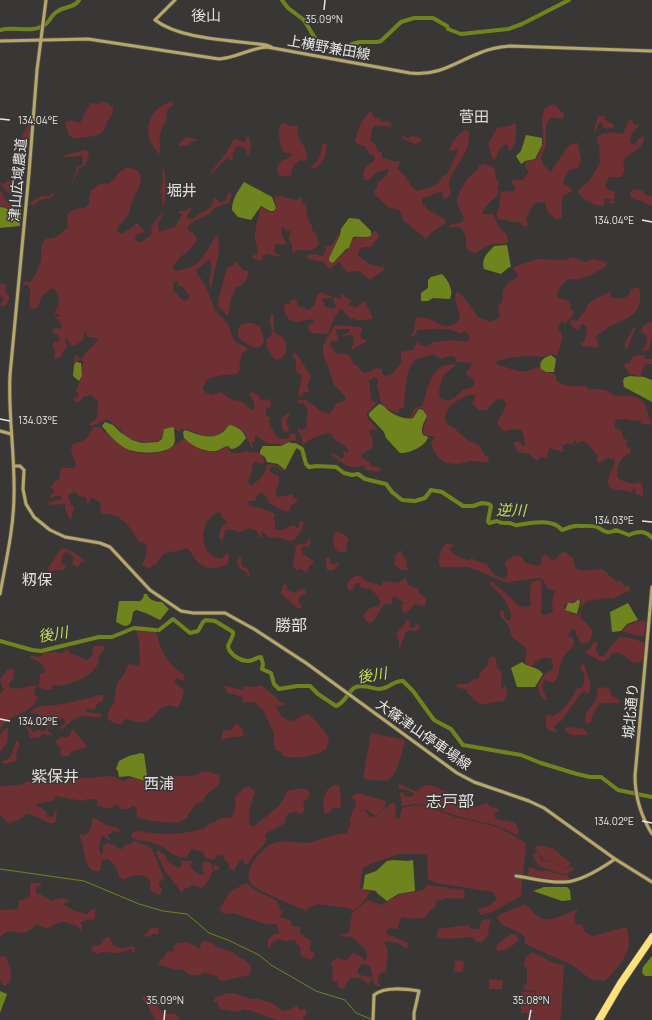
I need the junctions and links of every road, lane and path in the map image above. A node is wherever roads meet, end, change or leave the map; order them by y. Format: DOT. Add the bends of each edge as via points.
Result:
graph roads {
  1 [pos="46,0"];
  2 [pos="175,0"];
  3 [pos="40,40"];
  4 [pos="0,41"];
  5 [pos="273,48"];
  6 [pos="652,51"];
  7 [pos="0,431"];
  8 [pos="11,434"];
  9 [pos="14,466"];
  10 [pos="652,587"];
  11 [pos="0,594"];
  12 [pos="652,834"];
  13 [pos="615,859"];
  14 [pos="516,876"];
  15 [pos="652,876"];
  16 [pos="651,882"];
  17 [pos="652,935"];
  18 [pos="652,940"];
  19 [pos="373,1019"];
  20 [pos="414,1020"];
  21 [pos="597,1020"];
  22 [pos="601,1020"];
  1 -- 3 [label="main road, 津山広域農道"];
  2 -- 5 [label="main road" via="155,20 167,28"];
  3 -- 4 [label="main road, 上横野兼田線"];
  3 -- 5 [label="main road, 上横野兼田線" via="97,40 219,59 230,58 257,48"];
  3 -- 8 [label="main road, 津山広域農道" via="10,375"];
  5 -- 6 [label="main road, 上横野兼田線" via="424,74 438,71 492,48 510,46"];
  7 -- 8 [label="main road"];
  8 -- 9 [label="main road"];
  9 -- 11 [label="main road" via="14,511"];
  9 -- 13 [label="main road, 大篠津山停車場線" via="20,466 24,470 23,494 28,508 50,530 65,537 106,544 147,587 186,613 228,614 272,640 458,773 474,782 535,803"];
  10 -- 12 [label="main road, 城北通り" via="635,776 641,813"];
  13 -- 14 [label="main road" via="568,882"];
  13 -- 16 [label="main road, 大篠津山停車場線"];
  15 -- 16 [label="main road"];
  17 -- 21 [label="highway"];
  18 -- 22 [label="highway"];
  19 -- 20 [label="main road" via="375,994 383,990 410,990 419,991"];
}
